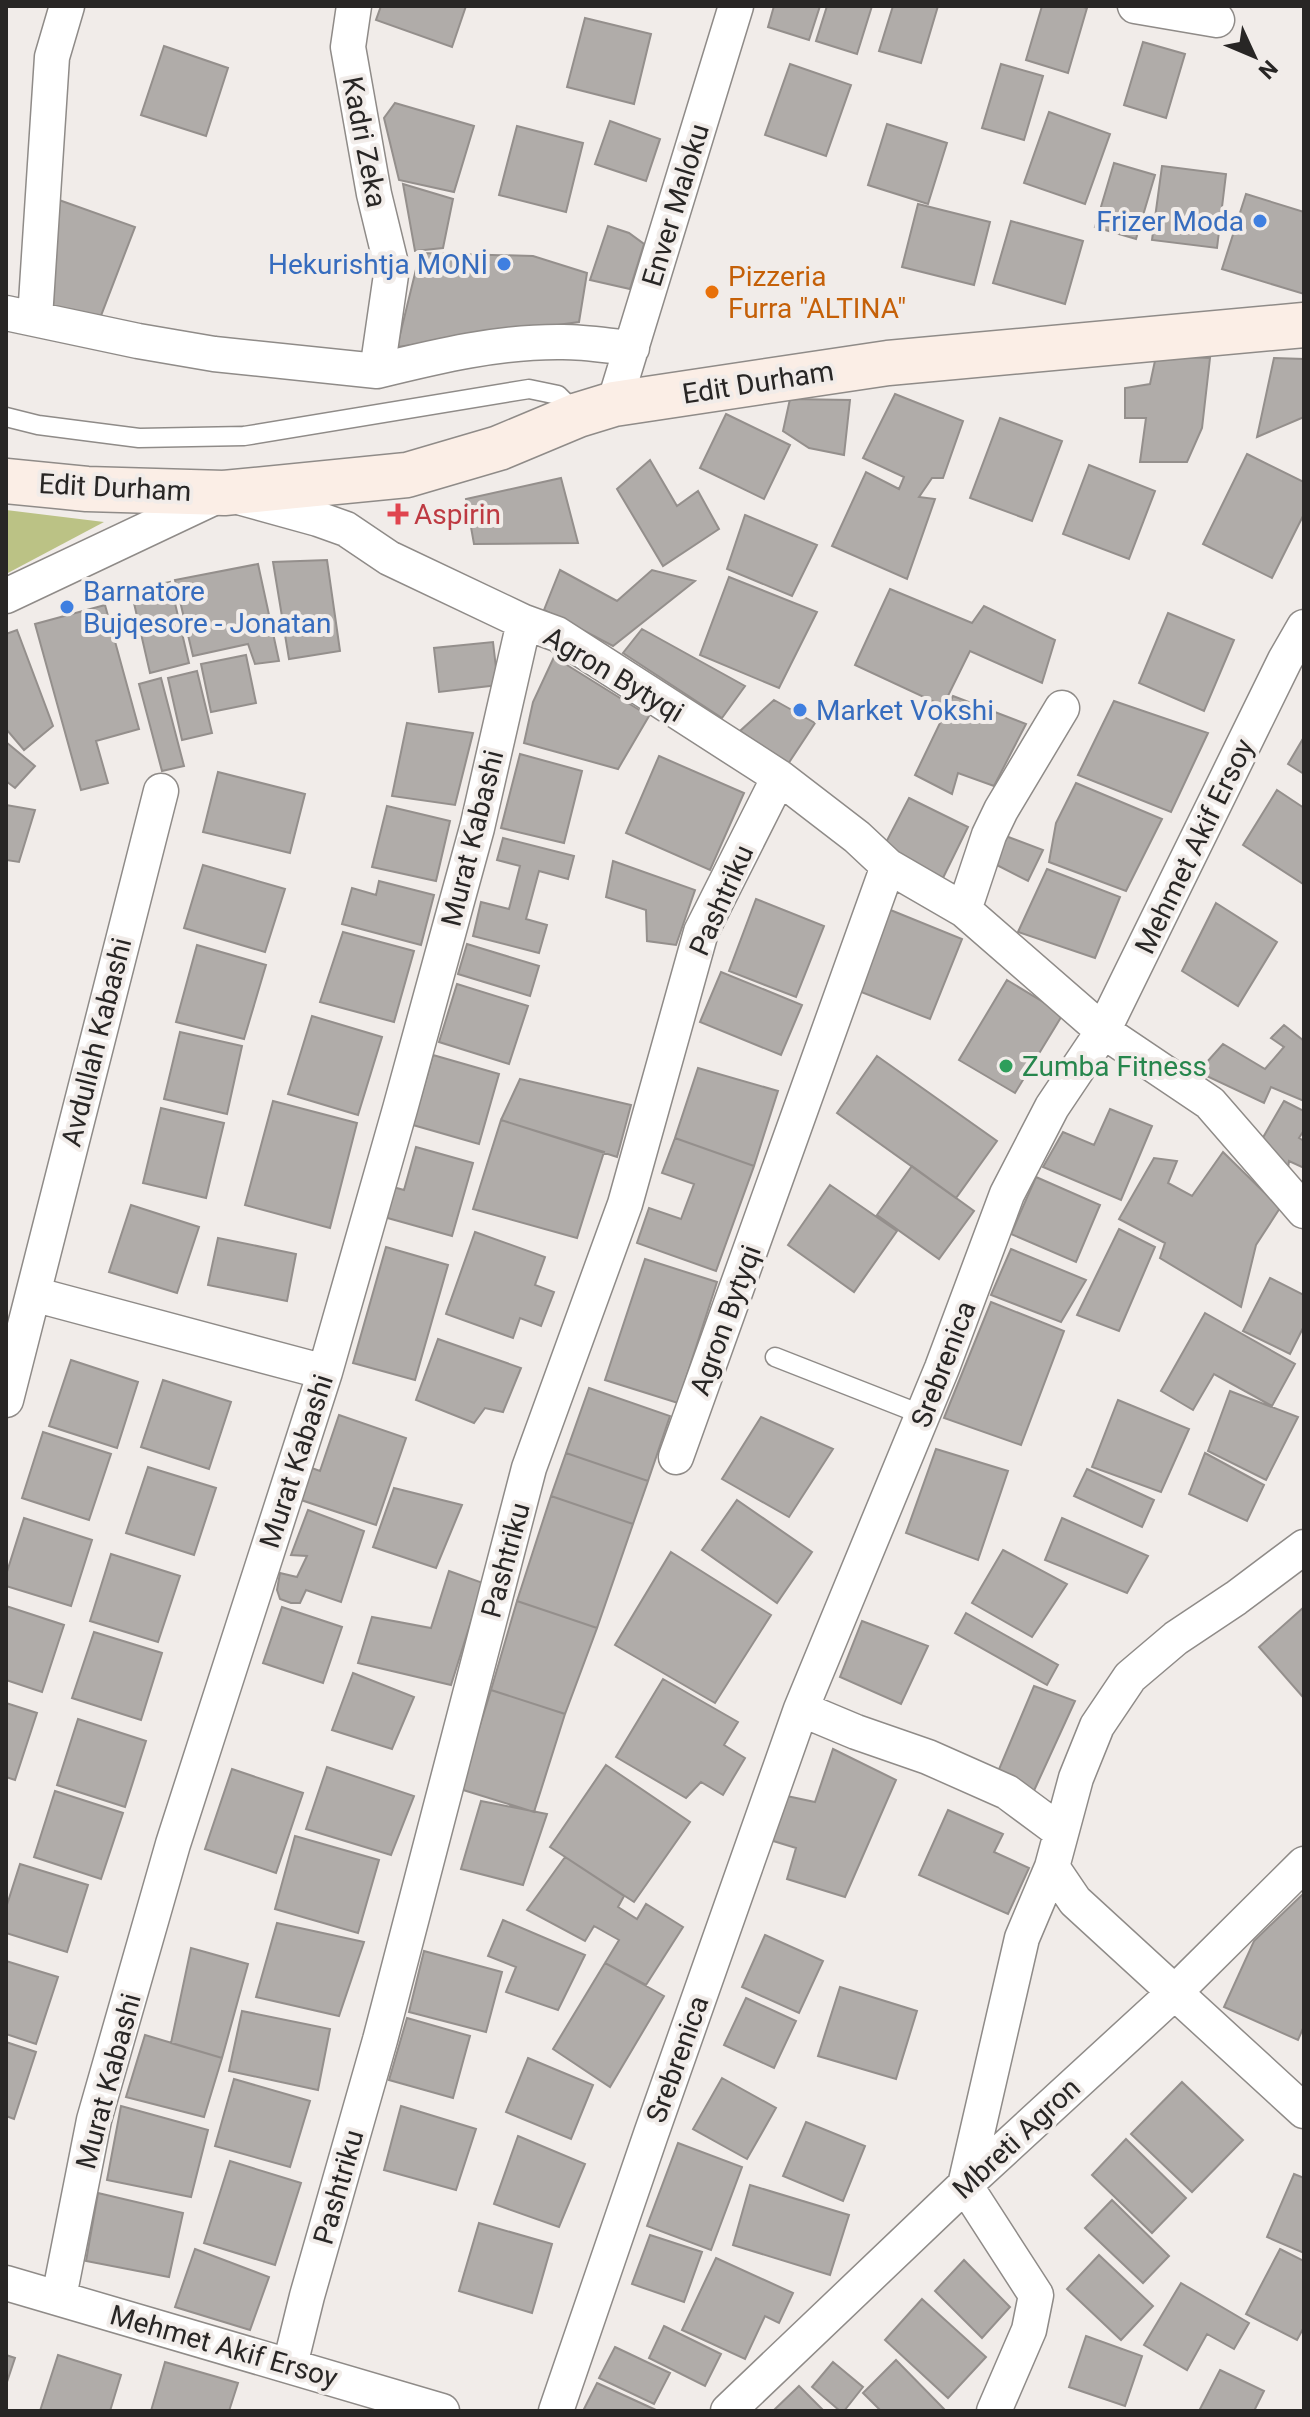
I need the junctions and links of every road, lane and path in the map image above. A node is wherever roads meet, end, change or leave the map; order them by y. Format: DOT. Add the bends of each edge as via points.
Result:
graph roads {
  1 [pos="67,6"];
  2 [pos="354,6"];
  3 [pos="736,6"];
  4 [pos="1135,6"];
  5 [pos="1217,20"];
  6 [pos="20,315"];
  7 [pos="1304,325"];
  8 [pos="632,348"];
  9 [pos="377,371"];
  10 [pos="596,410"];
  11 [pos="6,417"];
  12 [pos="6,481"];
  13 [pos="224,493"];
  14 [pos="6,596"];
  15 [pos="524,622"];
  16 [pos="1304,627"];
  17 [pos="1295,663"];
  18 [pos="1062,708"];
  19 [pos="779,777"];
  20 [pos="161,791"];
  21 [pos="888,866"];
  22 [pos="964,910"];
  23 [pos="1103,1031"];
  24 [pos="1304,1211"];
  25 [pos="33,1294"];
  26 [pos="775,1357"];
  27 [pos="325,1372"];
  28 [pos="6,1400"];
  29 [pos="923,1415"];
  30 [pos="676,1457"];
  31 [pos="1304,1547"];
  32 [pos="801,1709"];
  33 [pos="1061,1832"];
  34 [pos="1304,1864"];
  35 [pos="1052,1867"];
  36 [pos="1174,1993"];
  37 [pos="1304,2111"];
  38 [pos="965,2185"];
  39 [pos="6,2283"];
  40 [pos="59,2297"];
  41 [pos="290,2365"];
  42 [pos="442,2411"];
  43 [pos="556,2411"];
  44 [pos="728,2411"];
  45 [pos="994,2411"];
  1 -- 6 [label="street" via="52,57"];
  2 -- 9 [label="street, Kadri Zeka" via="348,47 392,268"];
  3 -- 8 [label="street, Enver Maloku"];
  4 -- 5 [label="street"];
  6 -- 9 [label="street" via="214,354"];
  7 -- 10 [label="street, Edit Durham" via="888,363"];
  8 -- 9 [label="street" via="563,342 503,346"];
  8 -- 10 [label="street, Enver Maloku"];
  10 -- 11 [label="lane" via="529,389 244,436 139,438"];
  10 -- 13 [label="street, Edit Durham" via="499,448 407,475"];
  12 -- 13 [label="street, Edit Durham"];
  13 -- 14 [label="street, Edit Durham"];
  13 -- 15 [label="street, Agron Bytyqi" via="346,529 389,558"];
  15 -- 19 [label="street, Agron Bytyqi" via="557,634"];
  15 -- 27 [label="street, Murat Kabashi" via="477,828"];
  16 -- 17 [label="street, Mehmet Akif Ersoy"];
  17 -- 23 [label="street, Mehmet Akif Ersoy"];
  18 -- 22 [label="street" via="1001,810"];
  19 -- 21 [label="street, Agron Bytyqi"];
  19 -- 41 [label="street, Pashtriku" via="701,932 625,1204 529,1468"];
  20 -- 25 [label="street, Avdullah Kabashi"];
  21 -- 22 [label="street, Agron Bytyqi"];
  21 -- 30 [label="street, Agron Bytyqi"];
  22 -- 23 [label="street, Agron Bytyqi"];
  23 -- 24 [label="street, Agron Bytyqi" via="1210,1103"];
  23 -- 29 [label="street, Srebrenica" via="1052,1107 1007,1194"];
  25 -- 27 [label="street"];
  25 -- 28 [label="street, Avdullah Kabashi"];
  26 -- 29 [label="lane"];
  27 -- 40 [label="street, Murat Kabashi" via="173,1844 94,2120"];
  29 -- 32 [label="street, Srebrenica"];
  31 -- 33 [label="street" via="1130,1677 1097,1726"];
  32 -- 33 [label="street" via="1007,1792"];
  32 -- 43 [label="street, Srebrenica"];
  33 -- 35 [label="street"];
  34 -- 36 [label="street, Mbreti Agron"];
  35 -- 36 [label="street" via="1075,1901"];
  35 -- 38 [label="street" via="1022,1938"];
  36 -- 37 [label="street"];
  36 -- 38 [label="street, Mbreti Agron"];
  38 -- 44 [label="street, Mbreti Agron"];
  38 -- 45 [label="street" via="1036,2295 1029,2330"];
  39 -- 40 [label="street, Mehmet Akif Ersoy"];
  40 -- 41 [label="street, Mehmet Akif Ersoy"];
  41 -- 42 [label="street, Mehmet Akif Ersoy"];
}
